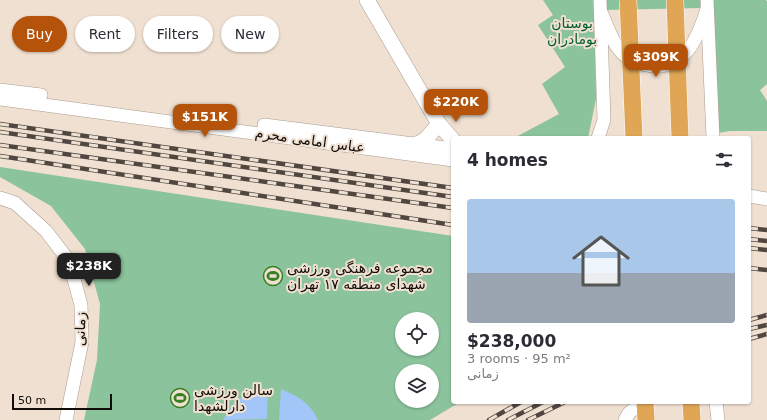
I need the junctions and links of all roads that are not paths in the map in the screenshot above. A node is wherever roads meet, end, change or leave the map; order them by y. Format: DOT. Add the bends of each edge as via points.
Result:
graph roads {
  1 [pos="366,0"];
  2 [pos="628,0"];
  3 [pos="675,0"];
  4 [pos="707,5"];
  5 [pos="600,6"];
  6 [pos="0,90"];
  7 [pos="0,99"];
  8 [pos="604,120"];
  9 [pos="226,124"];
  10 [pos="439,124"];
  11 [pos="599,136"];
  12 [pos="608,136"];
  13 [pos="634,136"];
  14 [pos="680,136"];
  15 [pos="713,136"];
  16 [pos="451,138"];
  17 [pos="415,149"];
  18 [pos="451,149"];
  19 [pos="451,159"];
  20 [pos="751,196"];
  21 [pos="0,198"];
  22 [pos="767,199"];
  23 [pos="641,404"];
  24 [pos="644,404"];
  25 [pos="691,404"];
  26 [pos="716,404"];
  27 [pos="66,420"];
  28 [pos="625,420"];
  29 [pos="646,420"];
  30 [pos="692,420"];
  31 [pos="718,420"];
  1 -- 10 [label="main road"];
  2 -- 13 [label="highway, bridge"];
  3 -- 14 [label="highway, bridge"];
  4 -- 5 [label="street" via="700,32 686,54 666,65 652,66 637,63 621,52"];
  4 -- 15 [label="street"];
  5 -- 8 [label="street"];
  6 -- 9 [label="street, عباس امامی محرم"];
  7 -- 9 [label="street, عباس امامی محرم"];
  8 -- 11 [label="street"];
  8 -- 12 [label="street"];
  9 -- 17 [label="street, عباس امامی محرم"];
  10 -- 16 [label="main road"];
  10 -- 17 [label="main road"];
  17 -- 18 [label="street, عباس امامی محرم"];
  17 -- 19 [label="street, عباس امامی محرم"];
  20 -- 22 [label="street"];
  21 -- 27 [label="street, زمانی" via="15,203 46,230 69,261 81,305 82,342"];
  23 -- 28 [label="street" via="629,413"];
  24 -- 29 [label="highway"];
  25 -- 30 [label="highway"];
  26 -- 31 [label="street"];
}
